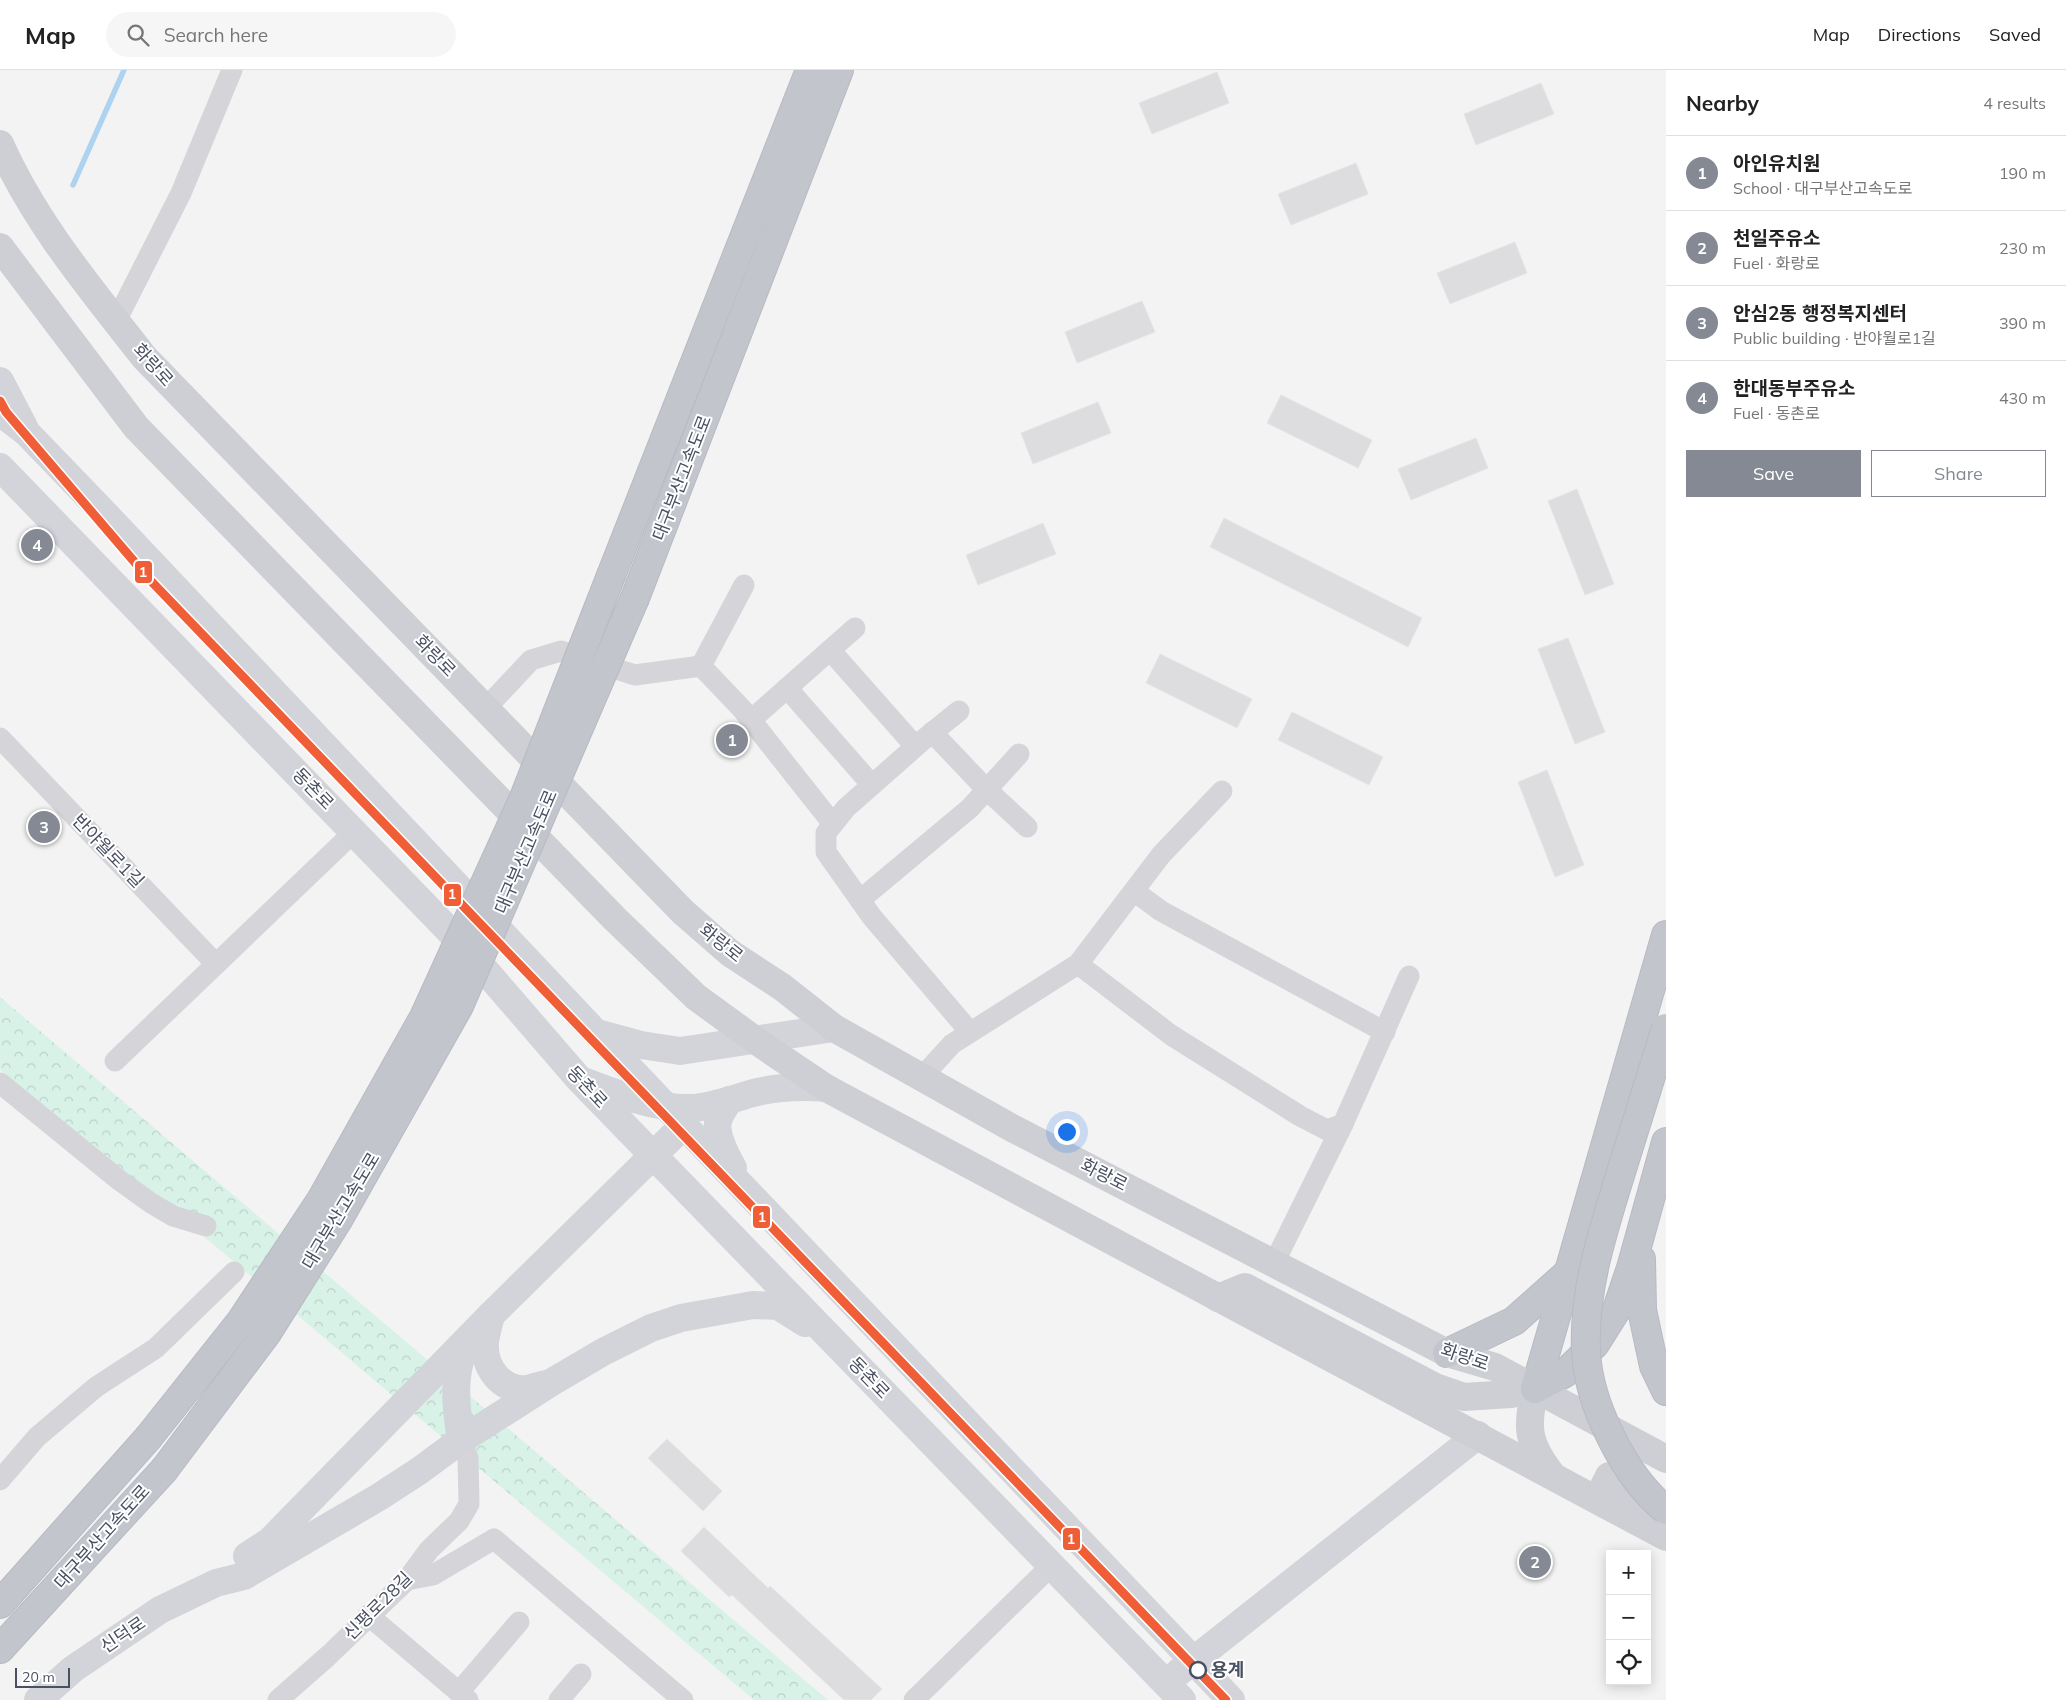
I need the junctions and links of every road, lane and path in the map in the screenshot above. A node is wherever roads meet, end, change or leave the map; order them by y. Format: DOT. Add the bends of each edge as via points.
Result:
graph roads {
  1 [pos="232,70"];
  2 [pos="810,70"];
  3 [pos="839,70"];
  4 [pos="0,144"];
  5 [pos="0,247"];
  6 [pos="116,322"];
  7 [pos="0,381"];
  8 [pos="0,412"];
  9 [pos="27,433"];
  10 [pos="0,467"];
  11 [pos="744,585"];
  12 [pos="855,628"];
  13 [pos="830,650"];
  14 [pos="701,666"];
  15 [pos="787,688"];
  16 [pos="486,708"];
  17 [pos="959,711"];
  18 [pos="751,720"];
  19 [pos="932,732"];
  20 [pos="0,738"];
  21 [pos="915,746"];
  22 [pos="1019,754"];
  23 [pos="872,785"];
  24 [pos="986,789"];
  25 [pos="1222,791"];
  26 [pos="834,824"];
  27 [pos="1026,828"];
  28 [pos="355,832"];
  29 [pos="1134,891"];
  30 [pos="860,900"];
  31 [pos="1666,935"];
  32 [pos="216,964"];
  33 [pos="1078,964"];
  34 [pos="1409,976"];
  35 [pos="834,1028"];
  36 [pos="1666,1028"];
  37 [pos="594,1032"];
  38 [pos="970,1032"];
  39 [pos="1385,1032"];
  40 [pos="755,1040"];
  41 [pos="115,1061"];
  42 [pos="922,1077"];
  43 [pos="579,1079"];
  44 [pos="0,1083"];
  45 [pos="826,1088"];
  46 [pos="729,1100"];
  47 [pos="666,1105"];
  48 [pos="1343,1124"];
  49 [pos="684,1125"];
  50 [pos="1666,1142"];
  51 [pos="653,1155"];
  52 [pos="742,1185"];
  53 [pos="206,1226"];
  54 [pos="1640,1234"];
  55 [pos="1274,1263"];
  56 [pos="234,1272"];
  57 [pos="1569,1272"];
  58 [pos="1218,1298"];
  59 [pos="1361,1308"];
  60 [pos="483,1324"];
  61 [pos="831,1338"];
  62 [pos="1348,1341"];
  63 [pos="1447,1353"];
  64 [pos="552,1382"];
  65 [pos="1535,1388"];
  66 [pos="1666,1391"];
  67 [pos="1479,1397"];
  68 [pos="1478,1436"];
  69 [pos="461,1440"];
  70 [pos="1666,1459"];
  71 [pos="1552,1475"];
  72 [pos="0,1480"];
  73 [pos="1603,1503"];
  74 [pos="1666,1506"];
  75 [pos="1666,1510"];
  76 [pos="1666,1537"];
  77 [pos="1052,1565"];
  78 [pos="407,1580"];
  79 [pos="216,1583"];
  80 [pos="0,1604"];
  81 [pos="368,1615"];
  82 [pos="519,1622"];
  83 [pos="0,1649"];
  84 [pos="1192,1660"];
  85 [pos="581,1674"];
  86 [pos="1174,1692"];
  87 [pos="463,1696"];
  88 [pos="674,1697"];
  89 [pos="38,1700"];
  90 [pos="278,1700"];
  91 [pos="559,1700"];
  92 [pos="914,1700"];
  93 [pos="1231,1700"];
  1 -- 6 [label="street" via="181,193"];
  2 -- 80 [label="highway, 대구부산고속도로, bridge" via="523,800 424,1017 321,1200 241,1321 148,1438"];
  3 -- 83 [label="highway, 대구부산고속도로, bridge" via="635,598 460,1006 338,1220 272,1325 164,1470"];
  4 -- 6 [label="main road, 화랑로" via="42,221"];
  5 -- 40 [label="main road" via="143,434 615,919 696,996"];
  6 -- 16 [label="main road, 화랑로" via="144,357"];
  7 -- 9 [label="main road"];
  8 -- 9 [label="main road"];
  9 -- 37 [label="main road"];
  10 -- 28 [label="main road, 동촌로"];
  11 -- 14 [label="street"];
  12 -- 13 [label="street"];
  13 -- 15 [label="street"];
  13 -- 21 [label="street"];
  14 -- 16 [label="street" via="635,675 561,651 531,660"];
  14 -- 18 [label="street"];
  15 -- 18 [label="street"];
  15 -- 23 [label="street"];
  16 -- 35 [label="main road, 화랑로" via="683,912 730,953 782,987"];
  17 -- 19 [label="street"];
  18 -- 26 [label="street"];
  19 -- 21 [label="street"];
  19 -- 24 [label="street"];
  20 -- 32 [label="street, 반야월로1길"];
  21 -- 23 [label="street"];
  22 -- 24 [label="street"];
  23 -- 26 [label="street" via="846,808"];
  24 -- 27 [label="street"];
  24 -- 30 [label="street" via="970,808"];
  25 -- 29 [label="street" via="1161,855"];
  26 -- 30 [label="street" via="826,833 826,852"];
  28 -- 32 [label="street"];
  28 -- 43 [label="main road, 동촌로" via="464,946"];
  29 -- 33 [label="street"];
  29 -- 39 [label="street" via="1162,911"];
  30 -- 38 [label="street"];
  31 -- 57 [label="highway"];
  32 -- 41 [label="street"];
  33 -- 38 [label="street"];
  33 -- 48 [label="street" via="1171,1035 1300,1116 1327,1130"];
  34 -- 39 [label="street"];
  35 -- 40 [label="main road"];
  35 -- 42 [label="main road, 화랑로"];
  36 -- 75 [label="highway, bridge" via="1589,1291 1586,1352 1593,1390 1609,1433 1630,1470"];
  37 -- 40 [label="main road" via="641,1046 680,1051"];
  37 -- 47 [label="main road"];
  38 -- 42 [label="street" via="952,1044"];
  39 -- 48 [label="street"];
  40 -- 45 [label="main road"];
  42 -- 55 [label="main road, 화랑로" via="1012,1128"];
  43 -- 47 [label="main road" via="623,1096"];
  43 -- 51 [label="main road, 동촌로"];
  44 -- 53 [label="street" via="151,1203 173,1216"];
  45 -- 46 [label="main road" via="803,1086"];
  45 -- 58 [label="main road"];
  46 -- 47 [label="main road" via="691,1108"];
  46 -- 52 [label="main road" via="718,1119 718,1130 724,1152"];
  47 -- 49 [label="main road"];
  48 -- 55 [label="street"];
  49 -- 51 [label="main road"];
  49 -- 52 [label="main road"];
  50 -- 54 [label="highway"];
  51 -- 60 [label="main road"];
  51 -- 61 [label="main road, 동촌로"];
  52 -- 84 [label="main road"];
  54 -- 65 [label="highway" via="1617,1309 1595,1344 1565,1373"];
  54 -- 66 [label="highway" via="1642,1310 1654,1366"];
  55 -- 59 [label="main road, 화랑로"];
  56 -- 72 [label="street" via="156,1348 96,1387 37,1436"];
  57 -- 63 [label="highway" via="1514,1321"];
  57 -- 65 [label="highway"];
  58 -- 62 [label="main road" via="1245,1287"];
  58 -- 68 [label="main road"];
  59 -- 62 [label="main road" via="1364,1326 1359,1335"];
  59 -- 63 [label="main road, 화랑로"];
  60 -- 64 [label="main road" via="486,1357 492,1372 502,1382 513,1388 526,1389"];
  60 -- 69 [label="main road" via="463,1351 456,1413"];
  60 -- 79 [label="main road" via="270,1541 234,1564"];
  61 -- 64 [label="main road" via="778,1306 753,1305 682,1318 651,1328"];
  61 -- 77 [label="main road, 동촌로"];
  62 -- 67 [label="main road" via="1435,1387 1464,1397"];
  63 -- 65 [label="main road, 화랑로" via="1495,1367"];
  63 -- 67 [label="main road"];
  64 -- 69 [label="main road"];
  65 -- 67 [label="main road"];
  65 -- 70 [label="main road, 화랑로"];
  65 -- 71 [label="main road" via="1529,1427 1538,1458"];
  67 -- 68 [label="main road" via="1483,1403 1485,1423"];
  68 -- 71 [label="main road"];
  68 -- 84 [label="main road"];
  69 -- 78 [label="street, 신평로28길" via="468,1458 469,1504 459,1522 428,1550"];
  69 -- 79 [label="main road" via="379,1497 244,1576"];
  71 -- 73 [label="main road"];
  73 -- 74 [label="main road" via="1602,1490 1609,1476"];
  73 -- 76 [label="main road"];
  77 -- 86 [label="main road, 동촌로"];
  77 -- 92 [label="street"];
  78 -- 81 [label="street, 신평로28길"];
  78 -- 88 [label="street" via="433,1574 494,1539"];
  79 -- 89 [label="main road, 신덕로" via="160,1610 73,1669"];
  81 -- 87 [label="street"];
  81 -- 90 [label="street, 신평로28길"];
  82 -- 87 [label="street"];
  84 -- 86 [label="main road"];
  84 -- 93 [label="main road"];
  85 -- 91 [label="street"];
}
